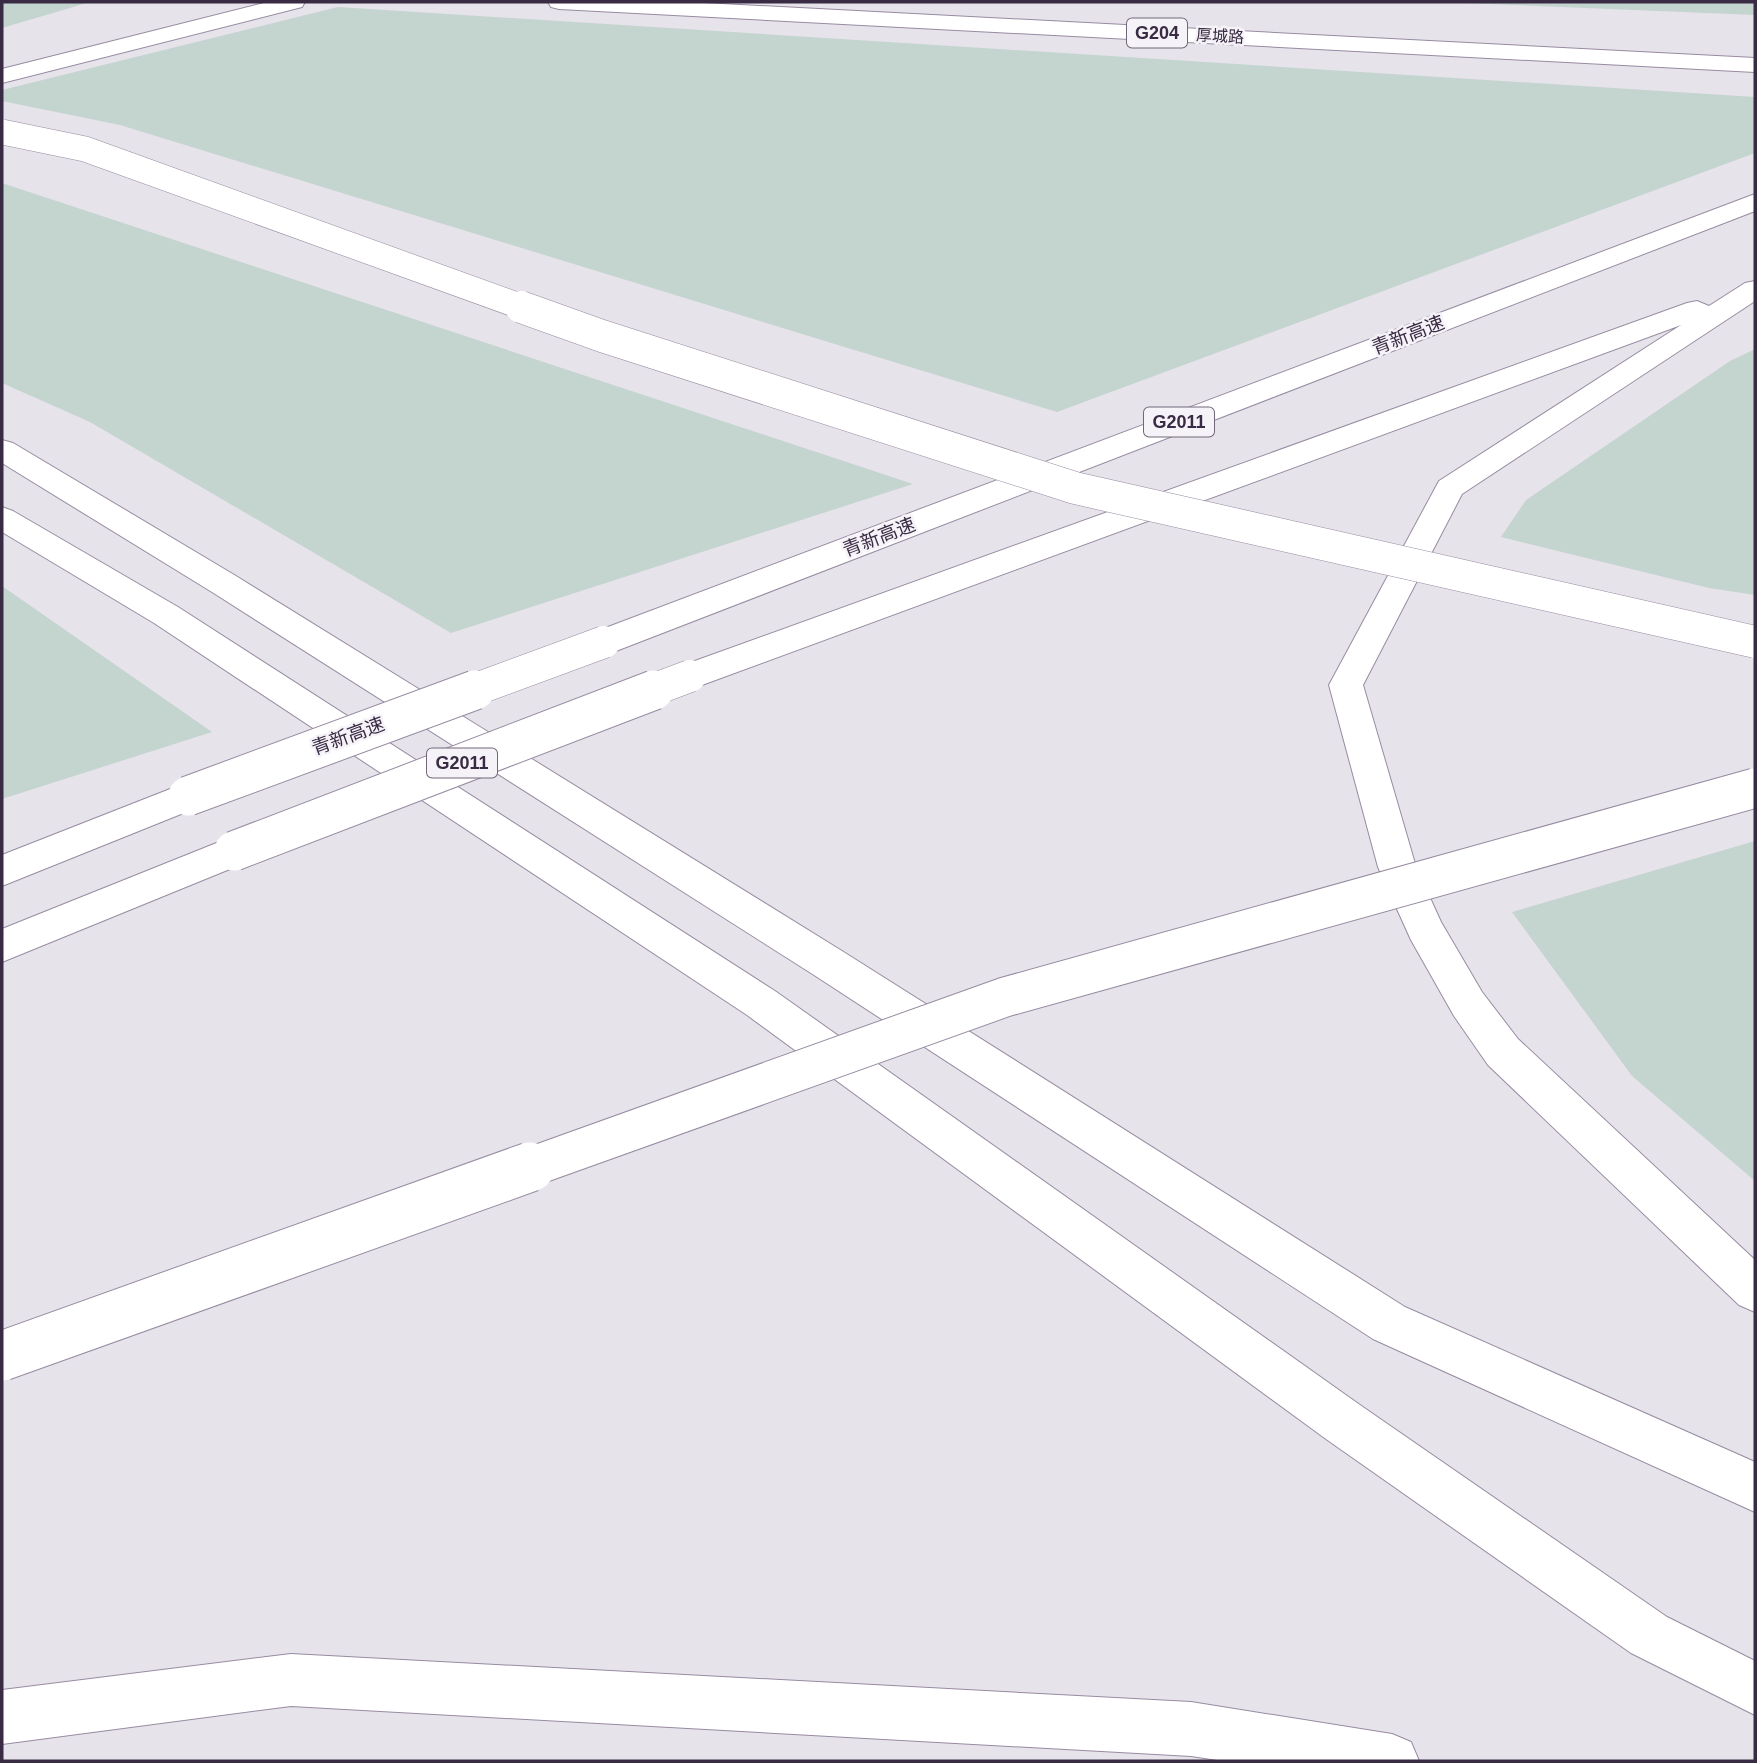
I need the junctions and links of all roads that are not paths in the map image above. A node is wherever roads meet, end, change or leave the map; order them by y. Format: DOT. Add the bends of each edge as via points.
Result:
graph roads {
  1 [pos="293,2"];
  2 [pos="559,2"];
  3 [pos="950,2"];
  4 [pos="1755,45"];
  5 [pos="1755,65"];
  6 [pos="2,76"];
  7 [pos="2,132"];
  8 [pos="1755,202"];
  9 [pos="1755,288"];
  10 [pos="2,450"];
  11 [pos="2,518"];
  12 [pos="1755,642"];
  13 [pos="1755,788"];
  14 [pos="4,870"];
  15 [pos="2,946"];
  16 [pos="1755,1290"];
  17 [pos="2,1356"];
  18 [pos="1755,1487"];
  19 [pos="1755,1689"];
  20 [pos="2,1717"];
  21 [pos="1392,1761"];
  1 -- 6 [label="highway"];
  2 -- 5 [label="highway, 厚城路 / G204"];
  3 -- 4 [label="highway, 厚城路 / G204"];
  7 -- 12 [label="highway, bridge" via="85,149 602,336 1075,488"];
  8 -- 14 [label="highway, 青新高速 / G2011, bridge" via="188,796"];
  9 -- 15 [label="highway, G2011, bridge" via="690,676 234,851"];
  9 -- 16 [label="highway" via="1450,488 1346,685 1397,867 1425,929 1468,1004 1503,1052"];
  10 -- 18 [label="highway" via="816,956 1390,1323"];
  11 -- 19 [label="highway" via="166,615 761,1003 1343,1422 1649,1635"];
  13 -- 17 [label="highway, bridge" via="1005,998"];
  20 -- 21 [label="highway" via="291,1680 1191,1729"];
}
